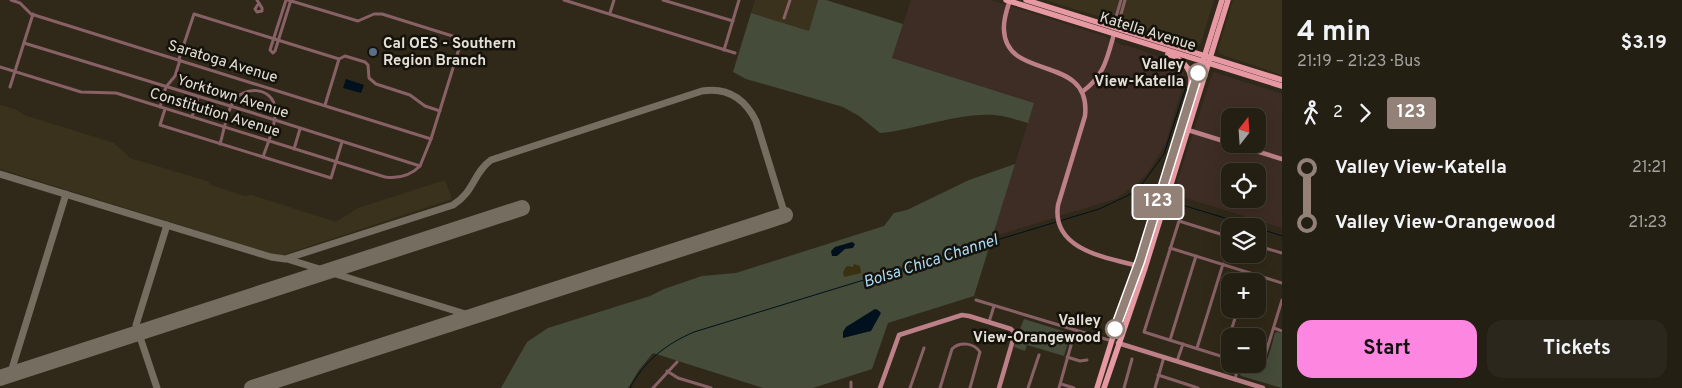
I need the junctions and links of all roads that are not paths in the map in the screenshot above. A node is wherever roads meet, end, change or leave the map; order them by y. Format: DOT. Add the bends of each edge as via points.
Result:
graph roads {
  1 [pos="11,0"];
  2 [pos="289,0"];
  3 [pos="564,0"];
  4 [pos="584,0"];
  5 [pos="614,0"];
  6 [pos="662,0"];
  7 [pos="740,0"];
  8 [pos="790,0"];
  9 [pos="1008,0"];
  10 [pos="1026,0"];
  11 [pos="1121,0"];
  12 [pos="1125,0"];
  13 [pos="1222,0"];
  14 [pos="1228,0"];
  15 [pos="582,6"];
  16 [pos="610,13"];
  17 [pos="33,14"];
  18 [pos="784,18"];
  19 [pos="733,21"];
  20 [pos="1113,30"];
  21 [pos="274,38"];
  22 [pos="278,40"];
  23 [pos="1139,41"];
  24 [pos="24,43"];
  25 [pos="724,50"];
  26 [pos="735,53"];
  27 [pos="339,58"];
  28 [pos="1206,59"];
  29 [pos="179,60"];
  30 [pos="0,67"];
  31 [pos="15,72"];
  32 [pos="1282,80"];
  33 [pos="262,86"];
  34 [pos="1282,86"];
  35 [pos="10,87"];
  36 [pos="166,87"];
  37 [pos="260,91"];
  38 [pos="1082,92"];
  39 [pos="198,97"];
  40 [pos="325,105"];
  41 [pos="160,107"];
  42 [pos="231,107"];
  43 [pos="165,109"];
  44 [pos="440,111"];
  45 [pos="192,117"];
  46 [pos="274,120"];
  47 [pos="1182,125"];
  48 [pos="225,127"];
  49 [pos="300,129"];
  50 [pos="1188,130"];
  51 [pos="431,139"];
  52 [pos="1221,140"];
  53 [pos="268,141"];
  54 [pos="342,142"];
  55 [pos="220,144"];
  56 [pos="294,149"];
  57 [pos="1263,153"];
  58 [pos="263,157"];
  59 [pos="1282,159"];
  60 [pos="336,162"];
  61 [pos="420,166"];
  62 [pos="1221,234"];
  63 [pos="1170,248"];
  64 [pos="1266,248"];
  65 [pos="1282,253"];
  66 [pos="1196,256"];
  67 [pos="1222,264"];
  68 [pos="1142,267"];
  69 [pos="1249,273"];
  70 [pos="1266,278"];
  71 [pos="1282,283"];
  72 [pos="976,300"];
  73 [pos="1282,300"];
  74 [pos="994,306"];
  75 [pos="989,322"];
  76 [pos="1274,328"];
  77 [pos="1075,331"];
  78 [pos="1282,331"];
  79 [pos="1170,340"];
  80 [pos="1115,342"];
  81 [pos="1183,344"];
  82 [pos="924,348"];
  83 [pos="1197,348"];
  84 [pos="1266,353"];
  85 [pos="1039,355"];
  86 [pos="1221,355"];
  87 [pos="1067,357"];
  88 [pos="1164,357"];
  89 [pos="1132,359"];
  90 [pos="1087,360"];
  91 [pos="1177,361"];
  92 [pos="677,362"];
  93 [pos="668,371"];
  94 [pos="1237,373"];
  95 [pos="1158,376"];
  96 [pos="1235,379"];
  97 [pos="851,382"];
  98 [pos="1060,386"];
  99 [pos="1184,386"];
  100 [pos="653,388"];
  101 [pos="711,388"];
  102 [pos="851,388"];
  103 [pos="880,388"];
  104 [pos="910,388"];
  105 [pos="940,388"];
  106 [pos="970,388"];
  107 [pos="999,388"];
  108 [pos="1028,388"];
  109 [pos="1074,388"];
  110 [pos="1097,388"];
  111 [pos="1104,388"];
  112 [pos="1124,388"];
  113 [pos="1155,388"];
  114 [pos="1198,388"];
  115 [pos="1264,388"];
  1 -- 17 [label="street, Saratoga Avenue"];
  2 -- 21 [label="street"];
  2 -- 22 [label="street"];
  2 -- 44 [label="street" via="358,22 374,14 382,14 462,39"];
  3 -- 15 [label="street"];
  4 -- 15 [label="street"];
  5 -- 16 [label="street"];
  6 -- 19 [label="street"];
  7 -- 19 [label="street"];
  8 -- 18 [label="street"];
  9 -- 20 [label="main road, Katella Avenue"];
  9 -- 38 [label="street" via="1004,30 1008,45 1021,59 1068,76"];
  10 -- 20 [label="main road, Katella Avenue"];
  11 -- 20 [label="street"];
  12 -- 20 [label="street"];
  13 -- 28 [label="main road"];
  14 -- 28 [label="main road"];
  15 -- 16 [label="street"];
  16 -- 25 [label="street"];
  17 -- 24 [label="street"];
  17 -- 29 [label="street, Saratoga Avenue"];
  19 -- 25 [label="street"];
  20 -- 23 [label="main road, Katella Avenue"];
  20 -- 28 [label="main road, Katella Avenue" via="1125,30"];
  20 -- 38 [label="street" via="1102,73"];
  21 -- 22 [label="street"];
  21 -- 22 [label="street" via="270,53 275,51"];
  21 -- 29 [label="street" via="194,14"];
  22 -- 27 [label="street"];
  23 -- 28 [label="main road, Katella Avenue"];
  23 -- 47 [label="main road" via="1178,58 1188,68 1192,83"];
  24 -- 31 [label="street"];
  24 -- 36 [label="street, Yorktown Avenue"];
  25 -- 26 [label="street"];
  27 -- 40 [label="street"];
  27 -- 44 [label="street" via="345,56 366,62 370,78 376,84 412,96 425,106"];
  28 -- 32 [label="main road, Katella Avenue"];
  28 -- 34 [label="main road, Katella Avenue"];
  28 -- 47 [label="main road"];
  28 -- 50 [label="main road"];
  29 -- 33 [label="street, Saratoga Avenue"];
  29 -- 36 [label="street" via="175,76"];
  30 -- 31 [label="street, Constitution Avenue"];
  31 -- 35 [label="street"];
  31 -- 41 [label="street, Constitution Avenue" via="81,92 116,93"];
  33 -- 37 [label="street"];
  33 -- 40 [label="street, Saratoga Avenue"];
  36 -- 39 [label="street, Yorktown Avenue"];
  36 -- 41 [label="street"];
  37 -- 42 [label="street" via="242,92"];
  37 -- 46 [label="street" via="273,102"];
  38 -- 68 [label="street" via="1085,116 1058,205 1059,222 1070,240 1081,249"];
  39 -- 42 [label="street, Yorktown Avenue"];
  39 -- 45 [label="street"];
  40 -- 51 [label="street, Saratoga Avenue"];
  41 -- 43 [label="street, Constitution Avenue"];
  42 -- 46 [label="street, Yorktown Avenue"];
  42 -- 48 [label="street"];
  43 -- 45 [label="street, Constitution Avenue"];
  43 -- 55 [label="street" via="160,125"];
  44 -- 51 [label="street"];
  45 -- 48 [label="street, Constitution Avenue"];
  46 -- 49 [label="street, Yorktown Avenue"];
  46 -- 53 [label="street"];
  47 -- 68 [label="main road"];
  48 -- 53 [label="street, Constitution Avenue"];
  48 -- 55 [label="street"];
  49 -- 54 [label="street, Yorktown Avenue"];
  49 -- 56 [label="street"];
  50 -- 52 [label="street"];
  50 -- 68 [label="main road"];
  51 -- 61 [label="street"];
  53 -- 56 [label="street, Constitution Avenue"];
  53 -- 58 [label="street"];
  54 -- 60 [label="street"];
  54 -- 61 [label="street, Yorktown Avenue"];
  55 -- 58 [label="street"];
  56 -- 60 [label="street, Constitution Avenue"];
  57 -- 59 [label="street"];
  58 -- 60 [label="street" via="331,178"];
  60 -- 61 [label="street, Constitution Avenue" via="394,178 407,175"];
  62 -- 63 [label="street" via="1179,220"];
  63 -- 66 [label="street"];
  63 -- 79 [label="street" via="1144,332"];
  64 -- 65 [label="street"];
  66 -- 67 [label="street"];
  66 -- 79 [label="street"];
  67 -- 69 [label="street"];
  67 -- 83 [label="street"];
  68 -- 80 [label="main road"];
  70 -- 71 [label="street"];
  72 -- 74 [label="street"];
  73 -- 76 [label="street"];
  74 -- 75 [label="street"];
  74 -- 77 [label="street"];
  75 -- 103 [label="street" via="962,316 903,333 897,340"];
  75 -- 107 [label="street" via="1015,333"];
  76 -- 78 [label="street"];
  76 -- 84 [label="street"];
  77 -- 80 [label="street"];
  77 -- 87 [label="street"];
  79 -- 81 [label="street"];
  80 -- 88 [label="street"];
  80 -- 110 [label="main road"];
  80 -- 111 [label="main road"];
  81 -- 83 [label="street"];
  81 -- 91 [label="street"];
  82 -- 104 [label="street"];
  83 -- 86 [label="street"];
  85 -- 108 [label="street"];
  87 -- 90 [label="street"];
  87 -- 98 [label="street"];
  88 -- 91 [label="street"];
  88 -- 95 [label="street"];
  89 -- 112 [label="street"];
  91 -- 96 [label="street"];
  92 -- 93 [label="street"];
  93 -- 100 [label="street"];
  93 -- 101 [label="street" via="678,378"];
  94 -- 96 [label="street"];
  95 -- 99 [label="street"];
  95 -- 113 [label="street"];
  96 -- 115 [label="street"];
  97 -- 102 [label="street"];
  98 -- 109 [label="street"];
  99 -- 114 [label="street"];
  105 -- 106 [label="street" via="954,346 962,343 980,350"];
}
